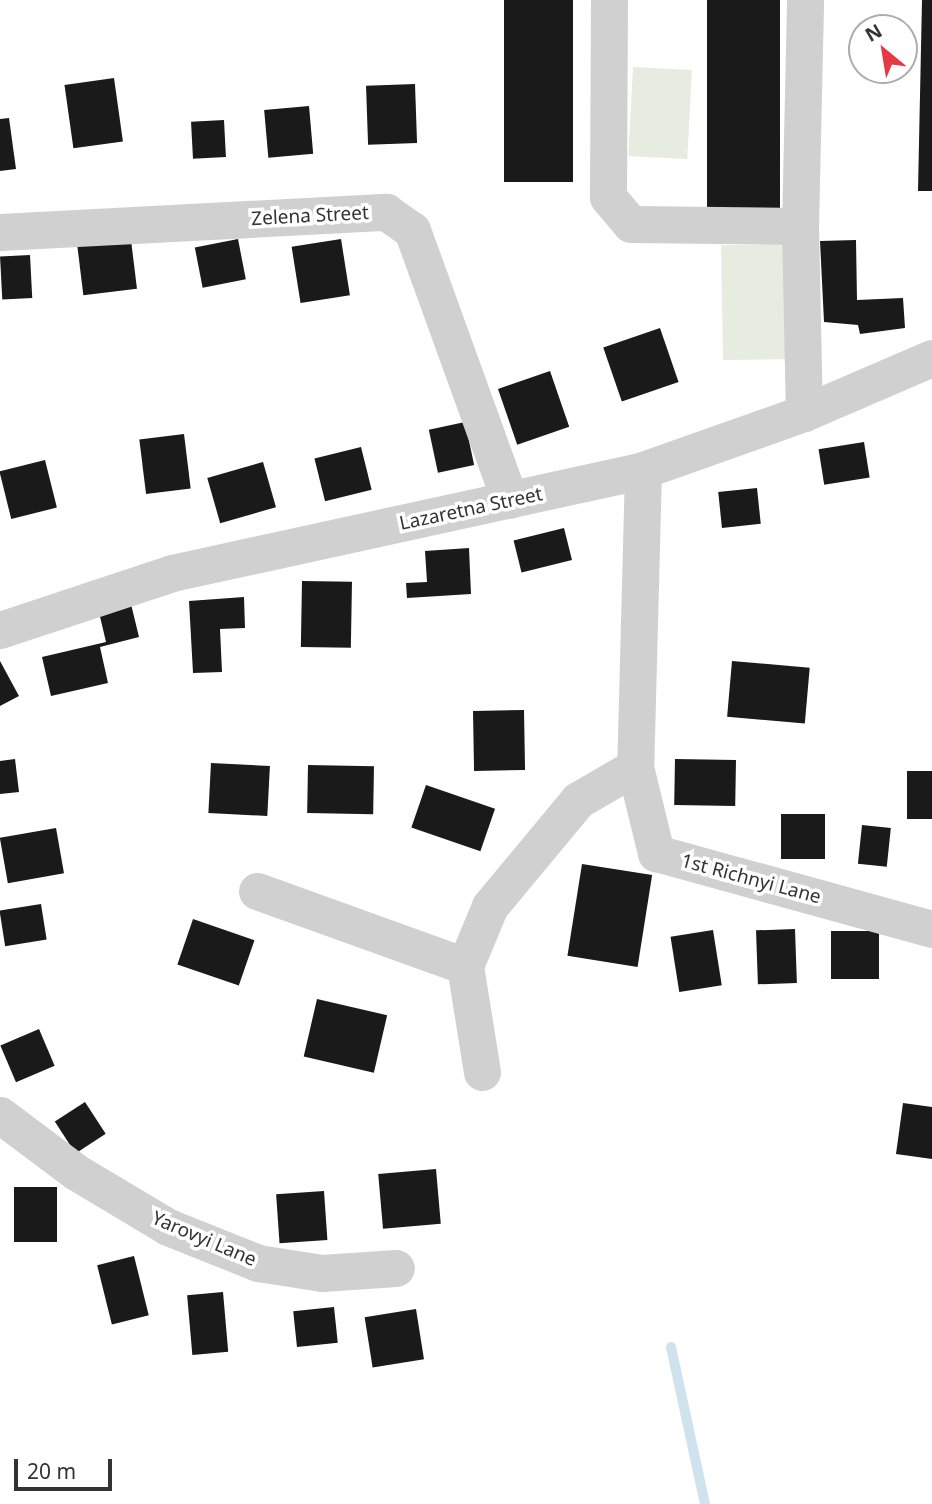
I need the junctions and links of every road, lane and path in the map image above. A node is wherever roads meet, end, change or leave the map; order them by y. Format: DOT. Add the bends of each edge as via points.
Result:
graph roads {
  1 [pos="609,0"];
  2 [pos="805,0"];
  3 [pos="800,226"];
  4 [pos="0,232"];
  5 [pos="932,358"];
  6 [pos="804,413"];
  7 [pos="643,470"];
  8 [pos="510,500"];
  9 [pos="0,630"];
  10 [pos="635,767"];
  11 [pos="257,891"];
  12 [pos="932,929"];
  13 [pos="465,966"];
  14 [pos="482,1072"];
  15 [pos="0,1115"];
  16 [pos="396,1268"];
  1 -- 3 [label="street" via="608,197 631,223"];
  2 -- 3 [label="street"];
  3 -- 6 [label="street"];
  4 -- 8 [label="street, Zelena Street" via="386,212 412,230"];
  5 -- 6 [label="street, Lazaretna Street"];
  6 -- 7 [label="street, Lazaretna Street"];
  7 -- 8 [label="street, Lazaretna Street"];
  7 -- 10 [label="street, 1st Richnyi Lane"];
  8 -- 9 [label="street, Lazaretna Street" via="172,573"];
  10 -- 12 [label="street, 1st Richnyi Lane" via="656,853"];
  10 -- 13 [label="street" via="578,800 490,906"];
  11 -- 13 [label="street"];
  13 -- 14 [label="street"];
  15 -- 16 [label="street, Yarovyi Lane" via="76,1172 168,1227 258,1263 322,1273"];
}
